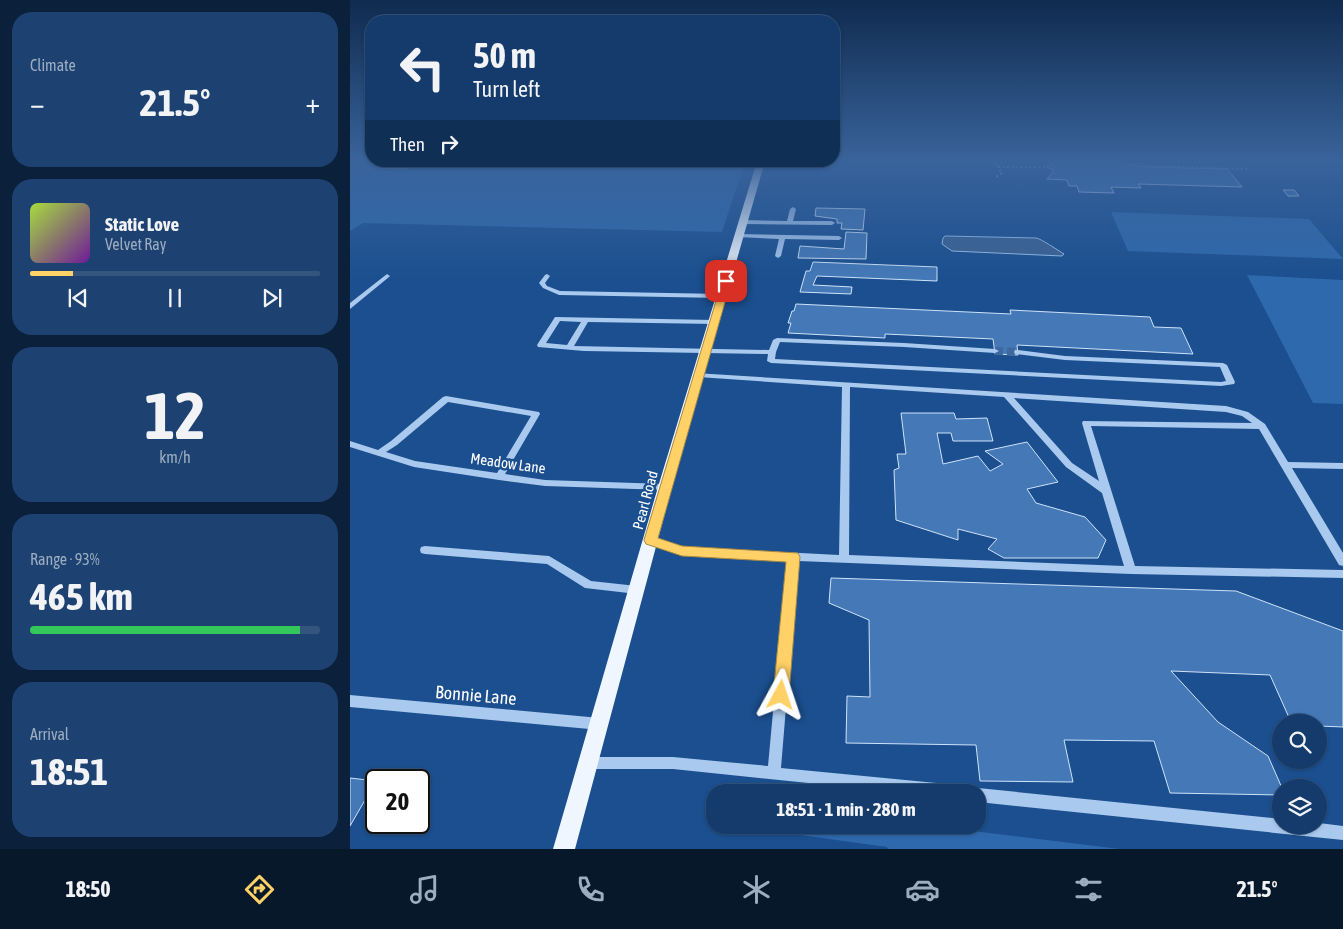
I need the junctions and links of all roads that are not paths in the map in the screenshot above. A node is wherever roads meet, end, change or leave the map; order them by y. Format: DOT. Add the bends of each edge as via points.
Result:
graph roads {
  1 [pos="749,201"];
  2 [pos="793,209"];
  3 [pos="790,222"];
  4 [pos="832,223"];
  5 [pos="741,228"];
  6 [pos="782,237"];
  7 [pos="839,238"];
  8 [pos="778,256"];
  9 [pos="387,276"];
  10 [pos="547,276"];
  11 [pos="722,296"];
  12 [pos="350,307"];
  13 [pos="586,319"];
  14 [pos="714,322"];
  15 [pos="569,348"];
  16 [pos="706,350"];
  17 [pos="995,351"];
  18 [pos="772,352"];
  19 [pos="1018,352"];
  20 [pos="698,375"];
  21 [pos="846,385"];
  22 [pos="1007,395"];
  23 [pos="1262,426"];
  24 [pos="350,444"];
  25 [pos="379,453"];
  26 [pos="1285,465"];
  27 [pos="1343,466"];
  28 [pos="499,477"];
  29 [pos="665,487"];
  30 [pos="1107,491"];
  31 [pos="650,540"];
  32 [pos="425,550"];
  33 [pos="793,557"];
  34 [pos="844,559"];
  35 [pos="1343,562"];
  36 [pos="1131,570"];
  37 [pos="1343,574"];
  38 [pos="636,590"];
  39 [pos="350,701"];
  40 [pos="600,724"];
  41 [pos="588,763"];
  42 [pos="774,774"];
  43 [pos="875,784"];
  44 [pos="986,796"];
  45 [pos="1343,832"];
  46 [pos="564,849"];
  1 -- 5 [label="main road, Pearl Road"];
  2 -- 3 [label="street"];
  3 -- 4 [label="street"];
  3 -- 5 [label="street"];
  5 -- 6 [label="street"];
  5 -- 11 [label="main road, Pearl Road"];
  6 -- 7 [label="street"];
  6 -- 8 [label="lane"];
  9 -- 12 [label="street"];
  10 -- 11 [label="street" via="542,283 545,288 559,293"];
  11 -- 14 [label="main road, Pearl Road"];
  13 -- 14 [label="lane"];
  13 -- 15 [label="street"];
  13 -- 15 [label="lane" via="558,319 541,345"];
  14 -- 16 [label="main road, Pearl Road"];
  15 -- 16 [label="street"];
  16 -- 18 [label="street"];
  16 -- 20 [label="main road, Pearl Road"];
  17 -- 18 [label="street" via="778,340"];
  18 -- 19 [label="street" via="771,361 1230,382 1222,365 1065,358"];
  20 -- 21 [label="street"];
  20 -- 29 [label="main road, Pearl Road"];
  21 -- 22 [label="street"];
  21 -- 34 [label="street"];
  22 -- 23 [label="street" via="1226,409 1245,414"];
  22 -- 30 [label="street" via="1068,465"];
  23 -- 26 [label="street"];
  23 -- 30 [label="street" via="1086,423"];
  24 -- 25 [label="street, Meadow Lane"];
  25 -- 28 [label="street, Meadow Lane" via="414,464"];
  25 -- 28 [label="street" via="446,399 536,414"];
  26 -- 27 [label="street"];
  26 -- 35 [label="street"];
  28 -- 29 [label="street, Meadow Lane" via="545,484"];
  29 -- 31 [label="main road, Pearl Road"];
  30 -- 36 [label="street"];
  31 -- 33 [label="lane" via="682,551"];
  31 -- 38 [label="main road, Pearl Road"];
  32 -- 38 [label="street" via="549,560 589,585"];
  33 -- 34 [label="street"];
  33 -- 42 [label="lane"];
  34 -- 36 [label="street"];
  36 -- 37 [label="street"];
  38 -- 40 [label="main road, Pearl Road"];
  39 -- 40 [label="street, Bonnie Lane"];
  40 -- 41 [label="main road, Pearl Road"];
  41 -- 42 [label="street" via="673,763"];
  41 -- 46 [label="main road, Pearl Road"];
  42 -- 43 [label="street"];
  44 -- 45 [label="street"];
}
